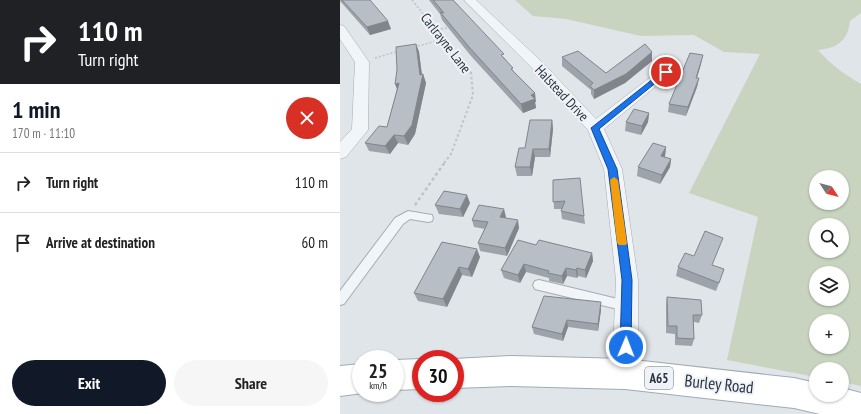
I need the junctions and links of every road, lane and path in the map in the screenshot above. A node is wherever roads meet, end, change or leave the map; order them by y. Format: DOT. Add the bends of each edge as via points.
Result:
graph roads {
  1 [pos="412,0"];
  2 [pos="470,0"];
  3 [pos="452,27"];
  4 [pos="340,29"];
  5 [pos="437,30"];
  6 [pos="444,38"];
  7 [pos="413,47"];
  8 [pos="406,49"];
  9 [pos="362,62"];
  10 [pos="666,72"];
  11 [pos="595,128"];
  12 [pos="340,153"];
  13 [pos="408,215"];
  14 [pos="428,218"];
  15 [pos="539,285"];
  16 [pos="340,300"];
  17 [pos="626,306"];
  18 [pos="464,373"];
  19 [pos="625,374"];
  20 [pos="352,380"];
  21 [pos="340,381"];
  22 [pos="861,408"];
  1 -- 5 [label="path, Carlrayne Lane"];
  2 -- 11 [label="street, Halstead Drive" via="537,65"];
  3 -- 5 [label="path"];
  4 -- 9 [label="street"];
  5 -- 6 [label="path, Carlrayne Lane"];
  6 -- 7 [label="path"];
  6 -- 13 [label="path, Carlrayne Lane" via="471,71 473,95 451,154"];
  8 -- 9 [label="path"];
  9 -- 12 [label="street" via="360,130"];
  10 -- 11 [label="street"];
  11 -- 17 [label="street, Halstead Drive" via="613,169 627,280"];
  13 -- 14 [label="lane"];
  13 -- 16 [label="lane" via="400,221"];
  15 -- 17 [label="lane"];
  17 -- 19 [label="street, Halstead Drive"];
  18 -- 19 [label="main road, Burley Road / A65" via="511,371"];
  19 -- 22 [label="main road, Burley Road / A65" via="794,393"];
  20 -- 21 [label="main road"];
}
